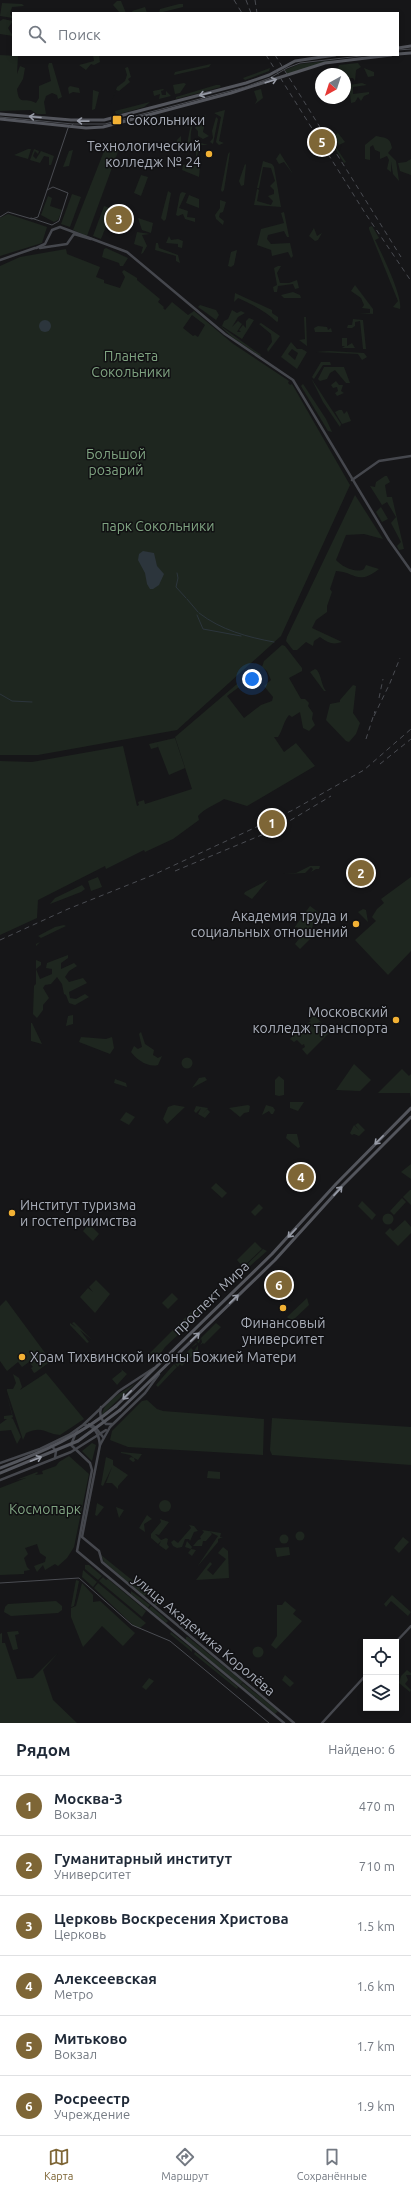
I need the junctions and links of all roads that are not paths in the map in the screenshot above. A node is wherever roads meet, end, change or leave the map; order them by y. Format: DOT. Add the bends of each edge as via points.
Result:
graph roads {
  1 [pos="411,46"];
  2 [pos="399,48"];
  3 [pos="411,53"];
  4 [pos="399,54"];
  5 [pos="328,56"];
  6 [pos="383,56"];
  7 [pos="0,114"];
  8 [pos="0,119"];
  9 [pos="67,229"];
  10 [pos="50,234"];
  11 [pos="94,240"];
  12 [pos="65,244"];
  13 [pos="57,245"];
  14 [pos="36,248"];
  15 [pos="0,260"];
  16 [pos="411,456"];
  17 [pos="352,480"];
  18 [pos="411,570"];
  19 [pos="411,1108"];
  20 [pos="411,1117"];
  21 [pos="157,1365"];
  22 [pos="163,1368"];
  23 [pos="101,1407"];
  24 [pos="114,1422"];
  25 [pos="83,1425"];
  26 [pos="110,1427"];
  27 [pos="77,1430"];
  28 [pos="94,1430"];
  29 [pos="99,1435"];
  30 [pos="103,1437"];
  31 [pos="86,1443"];
  32 [pos="48,1445"];
  33 [pos="100,1445"];
  34 [pos="75,1450"];
  35 [pos="53,1460"];
  36 [pos="0,1464"];
  37 [pos="0,1468"];
  38 [pos="0,1473"];
  39 [pos="0,1480"];
  40 [pos="411,1626"];
  41 [pos="399,1639"];
  42 [pos="363,1678"];
  43 [pos="284,1723"];
  44 [pos="294,1723"];
  45 [pos="322,1723"];
  1 -- 2 [label="main road"];
  3 -- 4 [label="main road"];
  5 -- 7 [label="main road, one-way" via="295,61 246,83 126,116 101,120 70,120"];
  8 -- 6 [label="main road, one-way" via="103,127 231,93 325,63"];
  9 -- 10 [label="main road" via="55,228"];
  9 -- 11 [label="main road"];
  9 -- 12 [label="main road" via="70,234"];
  10 -- 13 [label="main road" via="49,242"];
  10 -- 14 [label="main road" via="45,244"];
  11 -- 12 [label="main road" via="73,235"];
  11 -- 17 [label="main road" via="128,253 225,334 293,380"];
  12 -- 13 [label="main road"];
  13 -- 14 [label="main road"];
  14 -- 15 [label="main road"];
  16 -- 17 [label="main road" via="379,461"];
  17 -- 18 [label="main road"];
  19 -- 21 [label="main road, проспект Мира, one-way" via="272,1254"];
  22 -- 20 [label="main road, проспект Мира, one-way" via="279,1256 343,1185"];
  21 -- 23 [label="main road"];
  21 -- 37 [label="main road, проспект Мира, one-way, bridge" via="116,1406 75,1436"];
  22 -- 24 [label="main road" via="145,1393"];
  38 -- 22 [label="main road, проспект Мира, one-way, bridge" via="78,1441 120,1410"];
  23 -- 24 [label="main road" via="102,1421 108,1425"];
  23 -- 25 [label="main road"];
  24 -- 26 [label="main road"];
  25 -- 27 [label="main road"];
  25 -- 28 [label="main road" via="89,1425"];
  25 -- 29 [label="main road" via="92,1425"];
  26 -- 29 [label="main road"];
  26 -- 30 [label="main road"];
  27 -- 32 [label="main road"];
  27 -- 34 [label="main road" via="70,1442"];
  28 -- 29 [label="main road"];
  28 -- 31 [label="main road" via="94,1435"];
  29 -- 30 [label="main road"];
  29 -- 31 [label="main road"];
  29 -- 33 [label="main road"];
  30 -- 33 [label="main road"];
  31 -- 34 [label="main road"];
  32 -- 35 [label="main road" via="53,1446 56,1452"];
  32 -- 36 [label="main road"];
  33 -- 44 [label="main road, улица Академика Королёва" via="82,1537 99,1551 102,1562"];
  34 -- 35 [label="main road"];
  34 -- 43 [label="main road, улица Академика Королёва" via="90,1464 92,1470 77,1549"];
  35 -- 39 [label="main road"];
  40 -- 41 [label="main road"];
  42 -- 45 [label="main road"];
}
